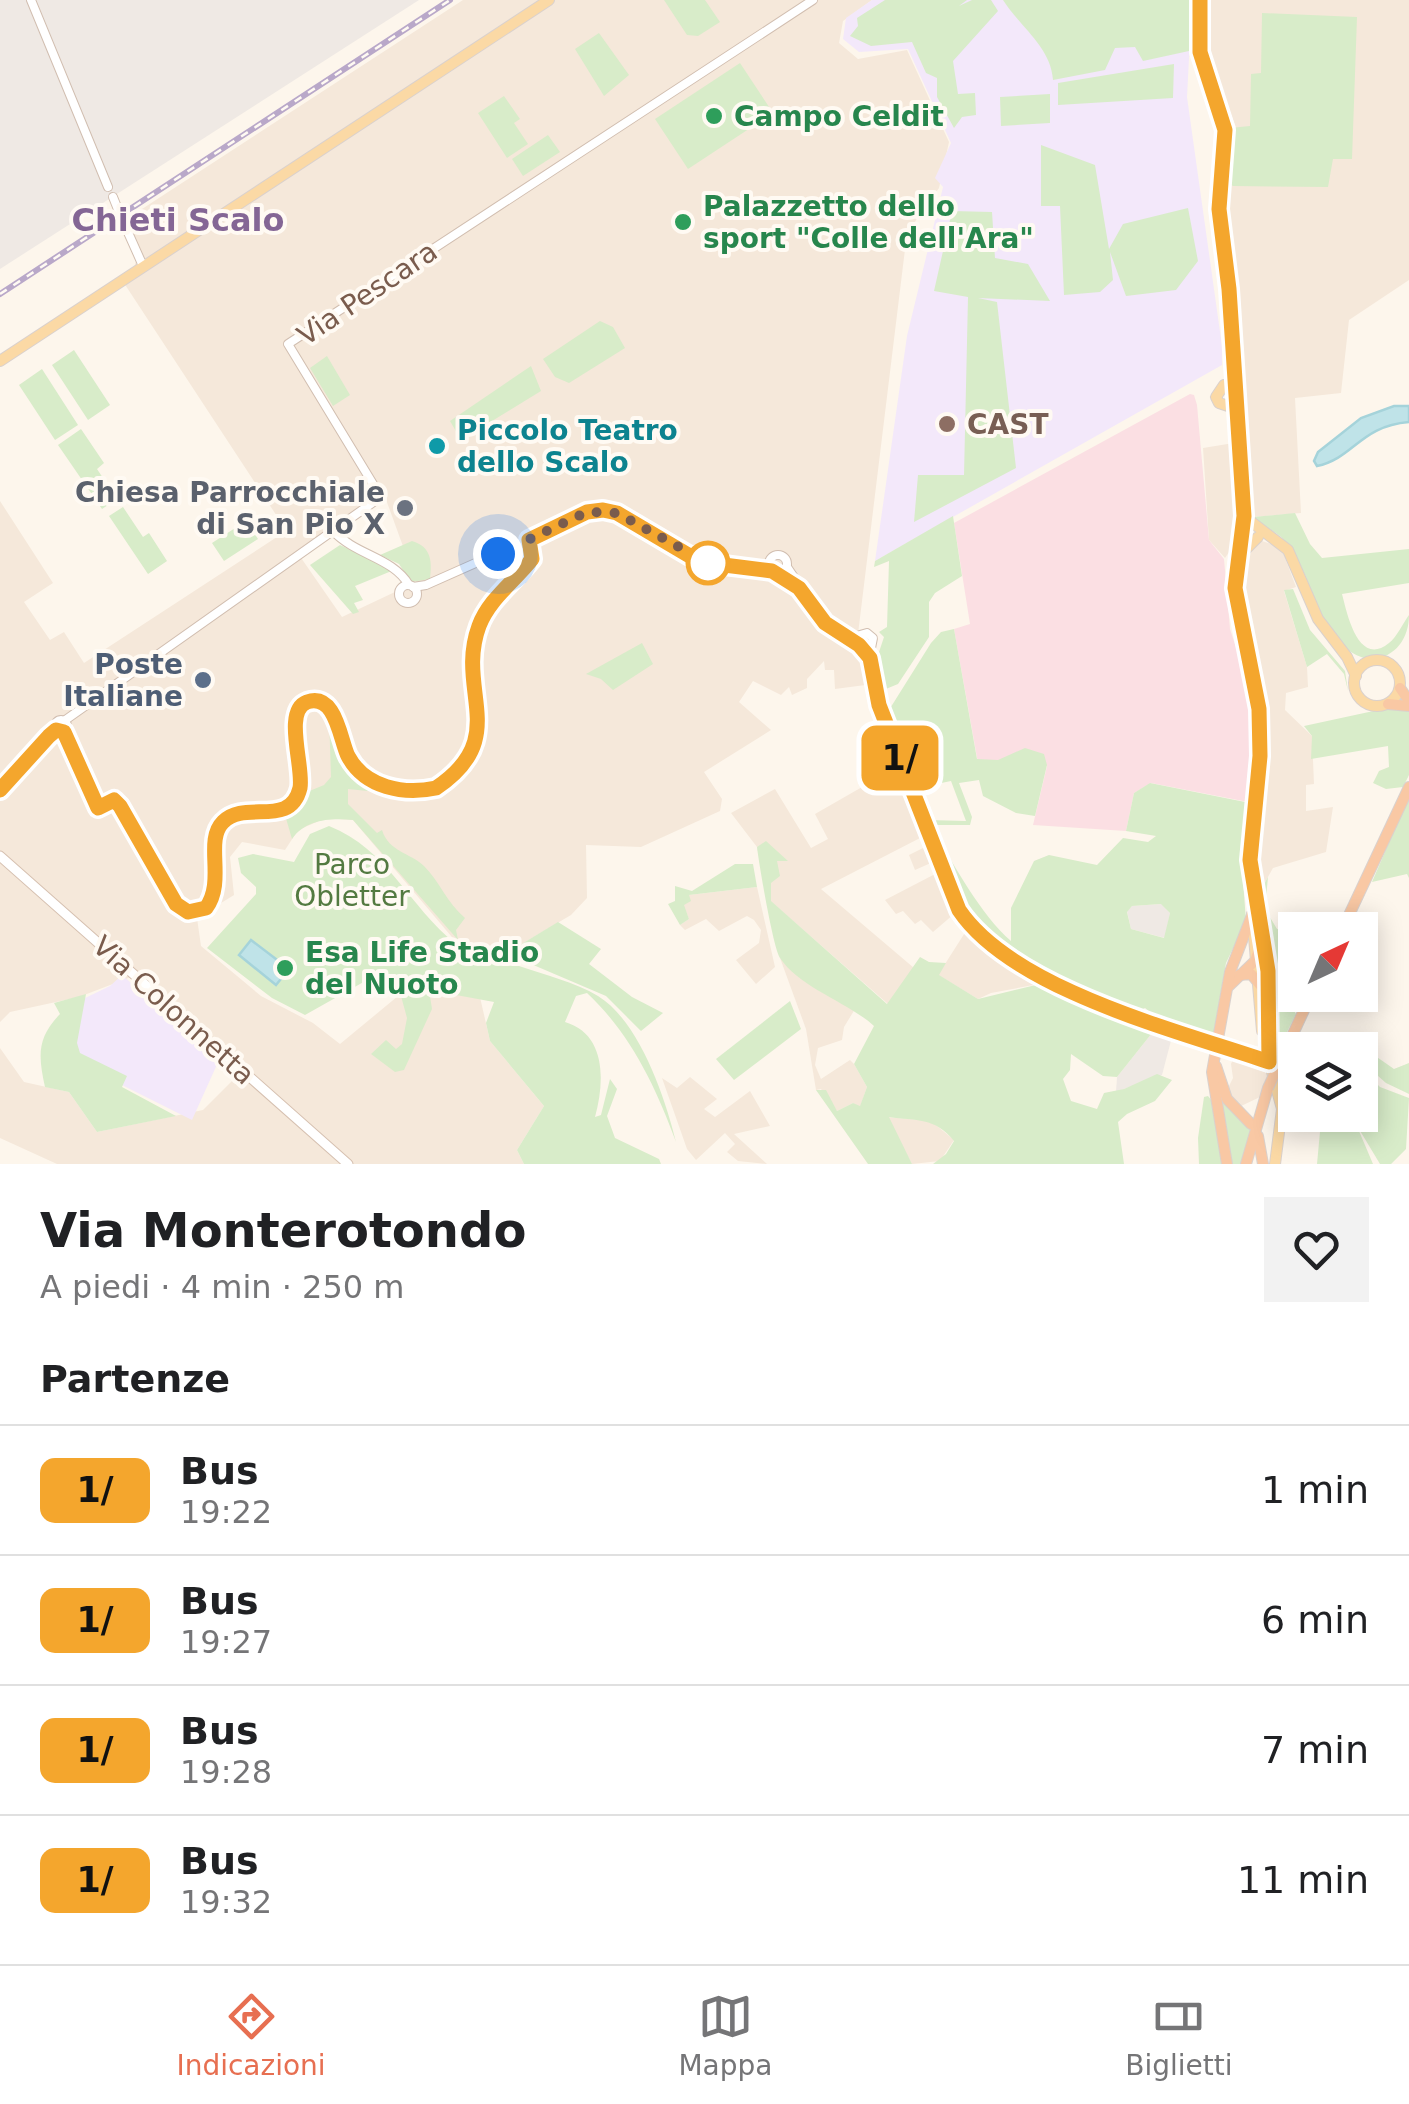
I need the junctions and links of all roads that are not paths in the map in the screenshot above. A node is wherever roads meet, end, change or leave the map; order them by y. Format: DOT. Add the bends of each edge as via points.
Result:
graph roads {
  1 [pos="31,0"];
  2 [pos="549,0"];
  3 [pos="813,0"];
  4 [pos="1200,0"];
  5 [pos="1211,87"];
  6 [pos="1225,130"];
  7 [pos="108,187"];
  8 [pos="113,197"];
  9 [pos="143,266"];
  10 [pos="0,360"];
  11 [pos="1244,516"];
  12 [pos="334,531"];
  13 [pos="1243,531"];
  14 [pos="1261,534"];
  15 [pos="1238,556"];
  16 [pos="426,585"];
  17 [pos="408,587"];
  18 [pos="416,597"];
  19 [pos="1347,657"];
  20 [pos="1368,663"];
  21 [pos="1356,676"];
  22 [pos="1400,688"];
  23 [pos="1388,704"];
  24 [pos="1409,704"];
  25 [pos="1409,788"];
  26 [pos="0,790"];
  27 [pos="0,856"];
  28 [pos="1252,876"];
  29 [pos="1350,912"];
  30 [pos="1252,915"];
  31 [pos="1263,939"];
  32 [pos="1258,957"];
  33 [pos="1234,962"];
  34 [pos="1268,974"];
  35 [pos="1238,976"];
  36 [pos="1261,986"];
  37 [pos="1226,992"];
  38 [pos="1304,1012"];
  39 [pos="1212,1042"];
  40 [pos="1222,1046"];
  41 [pos="1215,1060"];
  42 [pos="1269,1062"];
  43 [pos="1251,1124"];
  44 [pos="1258,1136"];
  45 [pos="348,1164"];
  46 [pos="1226,1164"];
  47 [pos="1246,1164"];
  48 [pos="1263,1164"];
  49 [pos="1275,1164"];
  1 -- 7 [label="street"];
  2 -- 9 [label="main road"];
  3 -- 12 [label="street, Via Pescara" via="288,344 376,489 373,504"];
  4 -- 5 [label="main road" via="1200,52"];
  6 -- 11 [label="main road" via="1218,191"];
  8 -- 9 [label="street"];
  9 -- 10 [label="main road"];
  11 -- 13 [label="main road"];
  11 -- 14 [label="main road"];
  12 -- 17 [label="street" via="356,550 396,566"];
  12 -- 26 [label="street, Via Pescara" via="64,721 65,730 56,730"];
  13 -- 14 [label="main road"];
  13 -- 15 [label="main road"];
  14 -- 15 [label="main road"];
  14 -- 19 [label="main road" via="1288,550 1318,619"];
  15 -- 28 [label="main road" via="1237,608 1260,713"];
  16 -- 17 [label="street"];
  16 -- 18 [label="street"];
  16 -- 39 [label="street" via="595,510 617,513 700,562 777,568 825,623 863,644 885,721 959,910 975,934 1038,975"];
  17 -- 18 [label="street"];
  17 -- 18 [label="street" via="405,602"];
  19 -- 20 [label="main road"];
  19 -- 21 [label="main road"];
  20 -- 21 [label="main road"];
  20 -- 22 [label="main road" via="1390,665"];
  21 -- 23 [label="main road" via="1356,691 1366,703"];
  22 -- 23 [label="main road"];
  22 -- 24 [label="highway"];
  23 -- 24 [label="highway"];
  25 -- 29 [label="highway"];
  27 -- 45 [label="main road, Via Colonnetta"];
  28 -- 30 [label="main road"];
  28 -- 31 [label="main road"];
  30 -- 32 [label="main road"];
  30 -- 33 [label="highway"];
  31 -- 32 [label="highway"];
  31 -- 34 [label="main road"];
  32 -- 33 [label="highway"];
  32 -- 34 [label="highway"];
  32 -- 35 [label="highway"];
  32 -- 36 [label="main road"];
  33 -- 37 [label="highway"];
  34 -- 42 [label="main road"];
  35 -- 36 [label="highway" via="1250,974"];
  35 -- 37 [label="highway"];
  36 -- 42 [label="main road"];
  37 -- 41 [label="highway"];
  38 -- 47 [label="highway, bridge" via="1268,1088"];
  40 -- 42 [label="street"];
  41 -- 43 [label="highway" via="1223,1091"];
  41 -- 46 [label="highway" via="1211,1085"];
  42 -- 49 [label="main road" via="1282,1108"];
  44 -- 48 [label="highway"];
}
